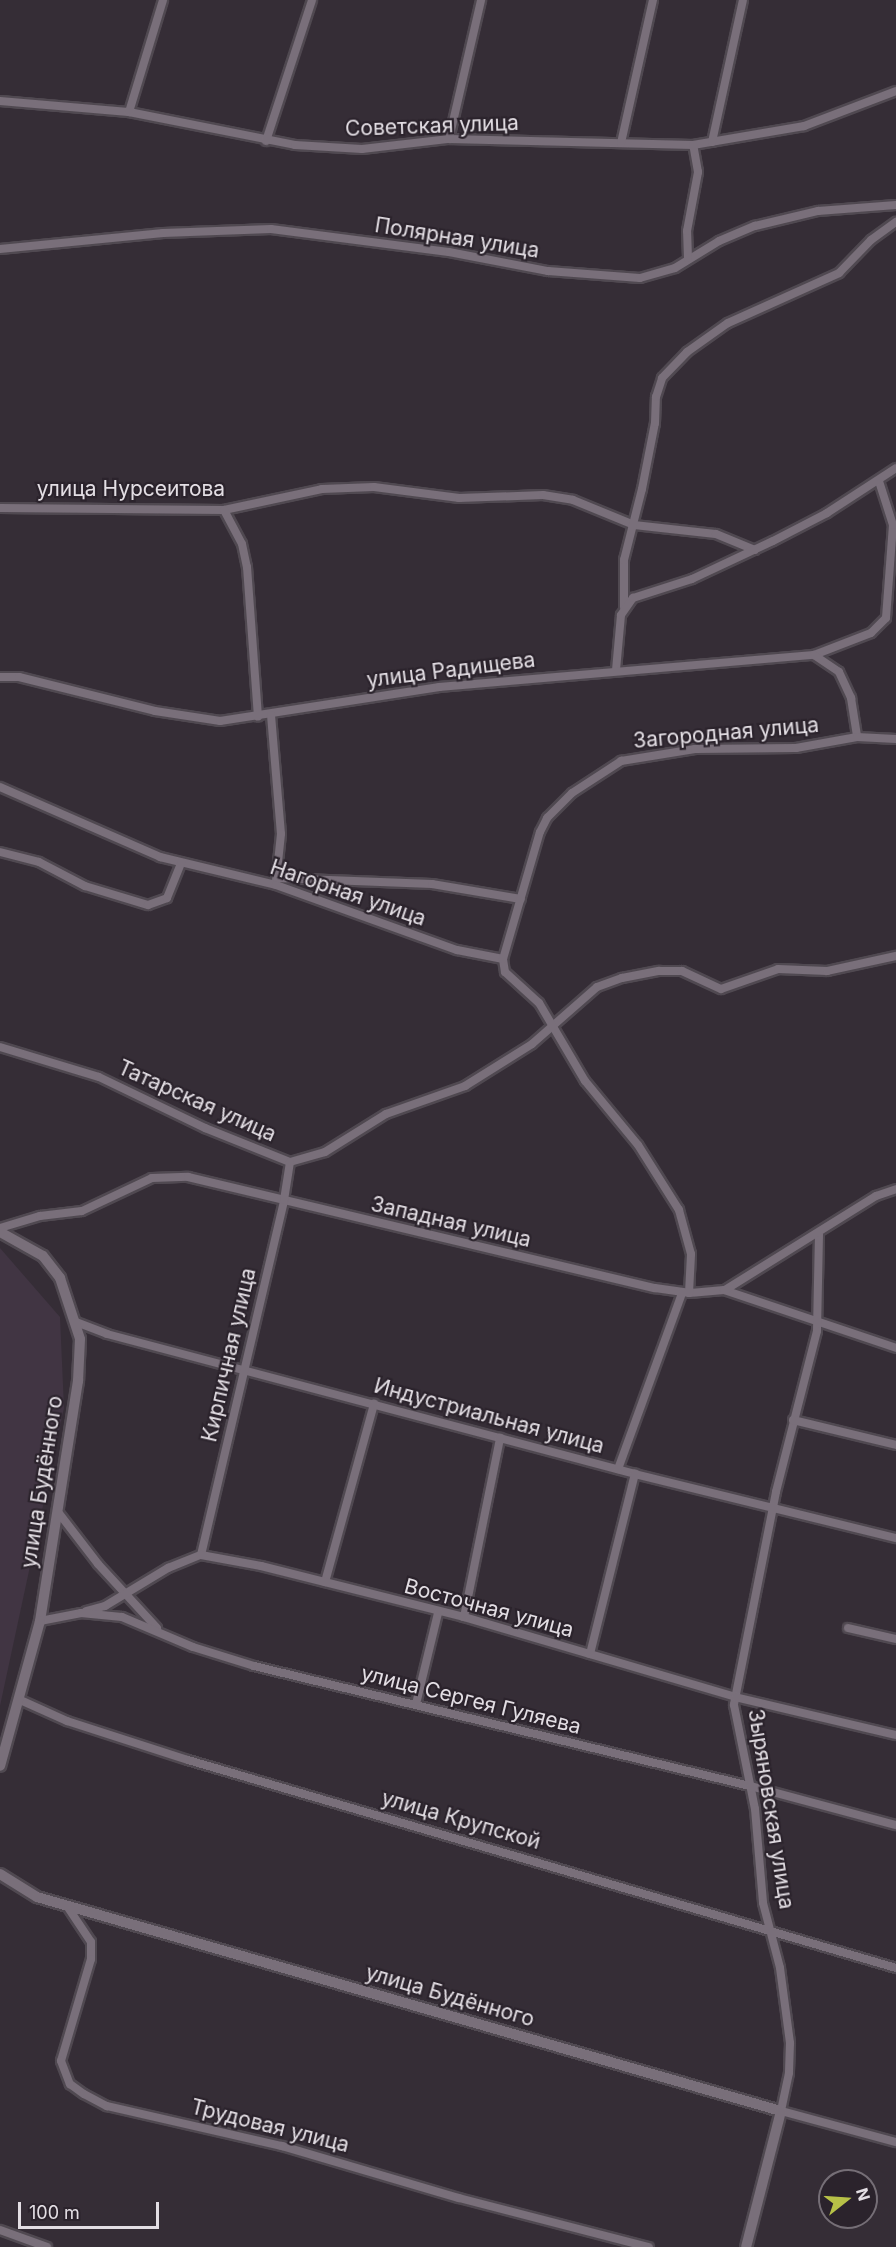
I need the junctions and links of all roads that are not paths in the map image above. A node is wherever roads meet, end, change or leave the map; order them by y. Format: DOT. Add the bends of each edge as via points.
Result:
graph roads {
  1 [pos="163,0"];
  2 [pos="312,0"];
  3 [pos="481,0"];
  4 [pos="653,0"];
  5 [pos="743,0"];
  6 [pos="896,91"];
  7 [pos="0,101"];
  8 [pos="129,112"];
  9 [pos="449,139"];
  10 [pos="266,141"];
  11 [pos="712,142"];
  12 [pos="621,143"];
  13 [pos="693,146"];
  14 [pos="896,206"];
  15 [pos="896,222"];
  16 [pos="0,249"];
  17 [pos="688,258"];
  18 [pos="896,468"];
  19 [pos="879,481"];
  20 [pos="0,508"];
  21 [pos="224,510"];
  22 [pos="634,525"];
  23 [pos="755,550"];
  24 [pos="624,607"];
  25 [pos="814,655"];
  26 [pos="616,670"];
  27 [pos="0,676"];
  28 [pos="271,715"];
  29 [pos="258,717"];
  30 [pos="857,737"];
  31 [pos="896,739"];
  32 [pos="0,787"];
  33 [pos="0,852"];
  34 [pos="181,863"];
  35 [pos="276,882"];
  36 [pos="521,899"];
  37 [pos="896,956"];
  38 [pos="503,959"];
  39 [pos="553,1026"];
  40 [pos="0,1047"];
  41 [pos="290,1162"];
  42 [pos="896,1189"];
  43 [pos="284,1200"];
  44 [pos="0,1230"];
  45 [pos="819,1234"];
  46 [pos="724,1290"];
  47 [pos="685,1293"];
  48 [pos="818,1319"];
  49 [pos="76,1322"];
  50 [pos="896,1348"];
  51 [pos="243,1369"];
  52 [pos="374,1404"];
  53 [pos="793,1420"];
  54 [pos="500,1438"];
  55 [pos="896,1445"];
  56 [pos="618,1469"];
  57 [pos="635,1474"];
  58 [pos="773,1508"];
  59 [pos="58,1512"];
  60 [pos="896,1538"];
  61 [pos="201,1555"];
  62 [pos="326,1582"];
  63 [pos="128,1594"];
  64 [pos="81,1613"];
  65 [pos="438,1613"];
  66 [pos="464,1617"];
  67 [pos="40,1621"];
  68 [pos="848,1628"];
  69 [pos="158,1629"];
  70 [pos="896,1639"];
  71 [pos="590,1654"];
  72 [pos="735,1697"];
  73 [pos="18,1699"];
  74 [pos="416,1704"];
  75 [pos="896,1735"];
  76 [pos="0,1766"];
  77 [pos="750,1786"];
  78 [pos="896,1826"];
  79 [pos="0,1874"];
  80 [pos="67,1906"];
  81 [pos="770,1930"];
  82 [pos="896,1968"];
  83 [pos="781,2111"];
  84 [pos="896,2142"];
  85 [pos="0,2230"];
  86 [pos="47,2247"];
  87 [pos="649,2247"];
  88 [pos="746,2247"];
  1 -- 8 [label="street"];
  2 -- 10 [label="street"];
  3 -- 9 [label="street"];
  4 -- 12 [label="street"];
  5 -- 11 [label="street"];
  6 -- 11 [label="street, Советская улица" via="804,126"];
  7 -- 8 [label="street, Советская улица"];
  8 -- 10 [label="street, Советская улица"];
  9 -- 10 [label="street, Советская улица" via="362,149"];
  9 -- 12 [label="street, Советская улица"];
  11 -- 13 [label="street, Советская улица"];
  12 -- 13 [label="street, Советская улица"];
  13 -- 17 [label="street" via="698,172 687,231"];
  14 -- 17 [label="street, Полярная улица" via="818,211 772,222 719,241"];
  15 -- 22 [label="street" via="871,240 839,273 728,323 687,352 662,378"];
  16 -- 17 [label="street, Полярная улица" via="249,228 449,252 548,270 640,278 675,268"];
  18 -- 19 [label="street"];
  19 -- 23 [label="street"];
  19 -- 25 [label="street, улица Радищева" via="893,525 886,618 871,633"];
  20 -- 21 [label="street, улица Нурсеитова"];
  21 -- 22 [label="street, улица Нурсеитова" via="322,489 374,487 459,498 543,495 573,500"];
  21 -- 29 [label="street" via="242,544 248,567"];
  22 -- 23 [label="street, улица Нурсеитова" via="716,534"];
  22 -- 24 [label="street" via="624,560"];
  23 -- 24 [label="street" via="692,579 633,598"];
  24 -- 26 [label="street" via="617,634"];
  25 -- 26 [label="street, улица Радищева"];
  25 -- 30 [label="street" via="839,672 851,698"];
  26 -- 28 [label="street, улица Радищева" via="440,687"];
  27 -- 29 [label="street, улица Радищева" via="29,679 187,718 219,722"];
  28 -- 29 [label="street, улица Радищева"];
  28 -- 35 [label="street" via="280,834"];
  30 -- 31 [label="street, Загородная улица"];
  30 -- 36 [label="street, Загородная улица" via="796,748 695,749 621,761 572,794 547,818"];
  32 -- 34 [label="street, Нагорная улица" via="109,837"];
  33 -- 34 [label="street" via="39,862 85,886 148,905 167,898"];
  34 -- 35 [label="street, Нагорная улица"];
  35 -- 36 [label="street" via="432,884"];
  35 -- 38 [label="street, Нагорная улица" via="457,950"];
  36 -- 38 [label="street, Загородная улица"];
  37 -- 39 [label="street, Татарская улица" via="826,971 778,969 721,989 682,971 650,972 597,987"];
  38 -- 39 [label="street" via="505,972 539,1003"];
  39 -- 41 [label="street, Татарская улица" via="532,1044 465,1086 386,1114 325,1152"];
  39 -- 47 [label="street" via="585,1081 638,1145 679,1210 690,1254"];
  40 -- 41 [label="street, Татарская улица" via="99,1077 205,1128"];
  41 -- 43 [label="street, Кирпичная улица"];
  42 -- 45 [label="street" via="876,1196"];
  43 -- 44 [label="street, Западная улица" via="168,1174 82,1211 40,1216"];
  43 -- 47 [label="street, Западная улица"];
  43 -- 51 [label="street, Кирпичная улица"];
  44 -- 49 [label="street, улица Будённого" via="43,1256 60,1278"];
  45 -- 46 [label="street"];
  45 -- 48 [label="street, Зыряновская улица"];
  46 -- 47 [label="street, Западная улица"];
  46 -- 48 [label="street, Западная улица"];
  47 -- 56 [label="street"];
  48 -- 50 [label="street, Западная улица"];
  48 -- 53 [label="street, Зыряновская улица"];
  49 -- 51 [label="street, Индустриальная улица"];
  49 -- 59 [label="street, улица Будённого" via="80,1340 78,1381"];
  51 -- 52 [label="street, Индустриальная улица"];
  51 -- 61 [label="street, Кирпичная улица"];
  52 -- 54 [label="street, Индустриальная улица"];
  52 -- 62 [label="street"];
  53 -- 55 [label="street"];
  53 -- 58 [label="street, Зыряновская улица"];
  54 -- 56 [label="street, Индустриальная улица"];
  54 -- 66 [label="street"];
  56 -- 57 [label="street, Индустриальная улица"];
  57 -- 58 [label="street, Индустриальная улица"];
  57 -- 71 [label="street"];
  58 -- 60 [label="street, Индустриальная улица"];
  58 -- 72 [label="street, Зыряновская улица"];
  59 -- 63 [label="street" via="98,1564"];
  59 -- 67 [label="street, улица Будённого"];
  61 -- 62 [label="street, Восточная улица"];
  61 -- 63 [label="street" via="168,1568"];
  62 -- 65 [label="street, Восточная улица"];
  63 -- 64 [label="street"];
  63 -- 69 [label="street"];
  64 -- 67 [label="street, улица Сергея Гуляева"];
  64 -- 69 [label="street, улица Сергея Гуляева" via="122,1617"];
  65 -- 66 [label="street, Восточная улица"];
  65 -- 74 [label="street"];
  66 -- 71 [label="street, Восточная улица"];
  67 -- 73 [label="street, улица Будённого"];
  68 -- 70 [label="street"];
  69 -- 74 [label="street, улица Сергея Гуляева" via="193,1647 254,1666"];
  71 -- 72 [label="street, Восточная улица"];
  72 -- 75 [label="street, Восточная улица"];
  72 -- 77 [label="street, Зыряновская улица"];
  73 -- 76 [label="street, улица Будённого"];
  73 -- 81 [label="street, улица Крупской" via="68,1721 188,1760"];
  74 -- 77 [label="street, улица Сергея Гуляева"];
  77 -- 78 [label="street, улица Сергея Гуляева"];
  77 -- 81 [label="street, Зыряновская улица" via="760,1841 763,1904"];
  79 -- 80 [label="street, улица Будённого" via="37,1897"];
  80 -- 83 [label="street, улица Будённого"];
  80 -- 87 [label="street, Трудовая улица" via="91,1942 91,1959 61,2061 70,2084 84,2094 107,2106 282,2146 459,2198"];
  81 -- 82 [label="street, улица Крупской"];
  81 -- 83 [label="street, Зыряновская улица" via="790,2043"];
  83 -- 84 [label="street, улица Будённого"];
  83 -- 88 [label="street, Зыряновская улица"];
  85 -- 86 [label="street"];
}
